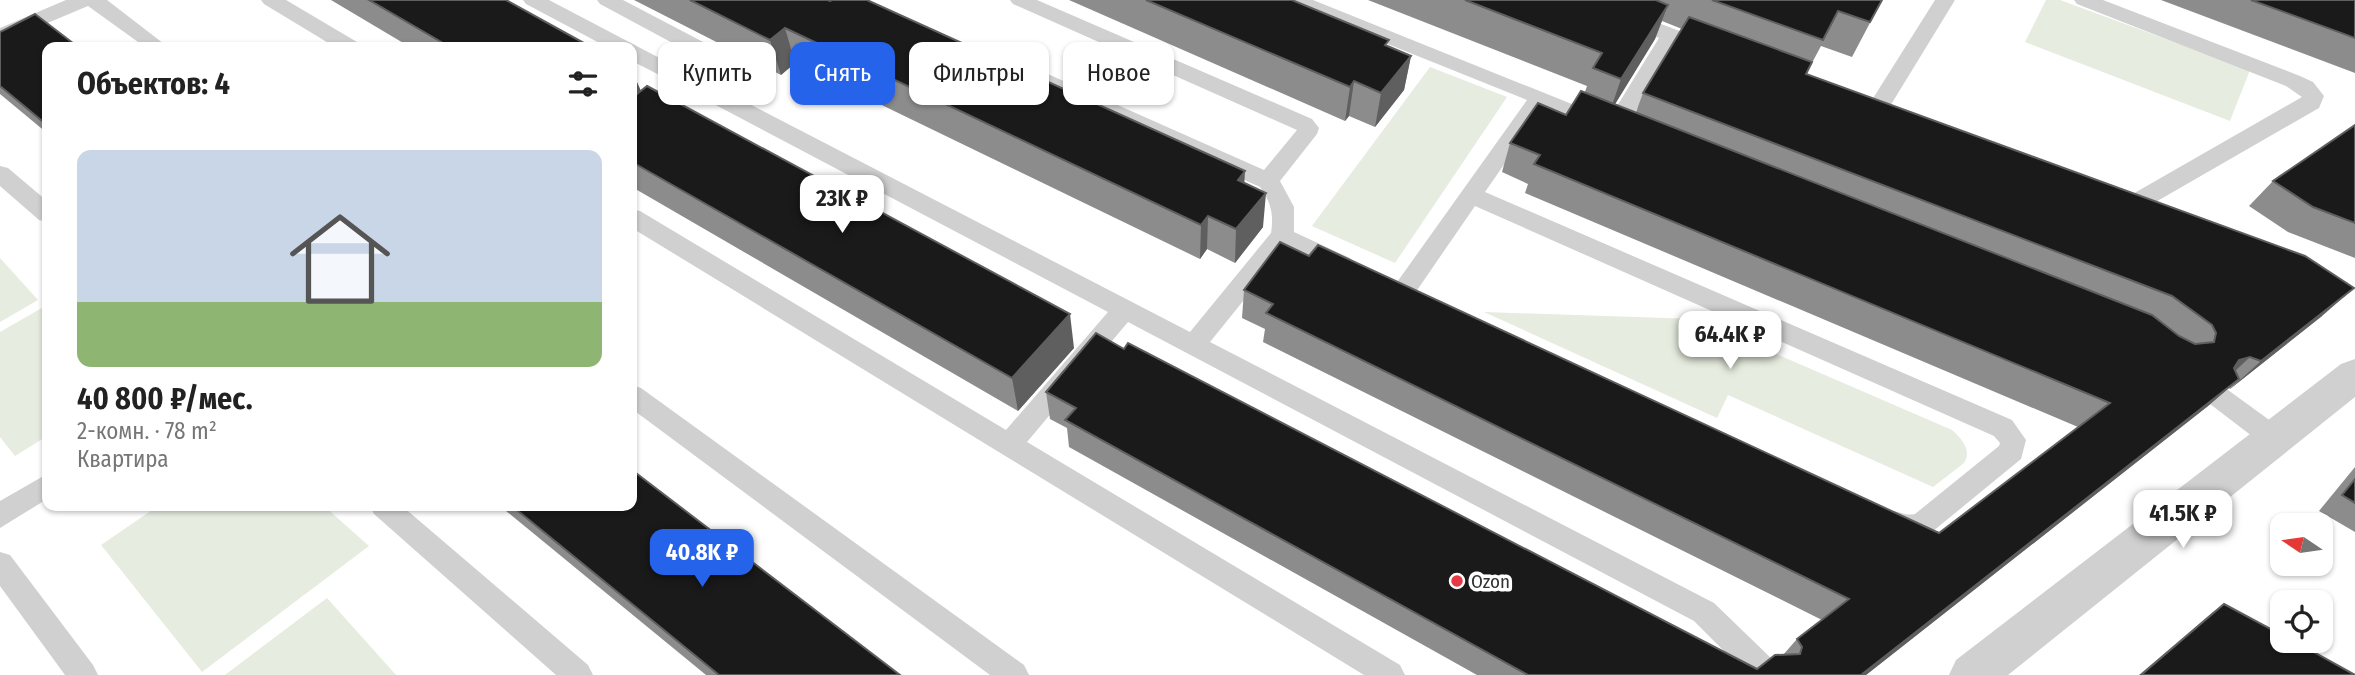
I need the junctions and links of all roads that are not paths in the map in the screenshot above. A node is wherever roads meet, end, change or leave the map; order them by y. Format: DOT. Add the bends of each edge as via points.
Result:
graph roads {
  1 [pos="84,0"];
  2 [pos="94,0"];
  3 [pos="271,0"];
  4 [pos="533,0"];
  5 [pos="607,0"];
  6 [pos="1020,0"];
  7 [pos="1296,0"];
  8 [pos="1577,0"];
  9 [pos="2084,0"];
  10 [pos="1938,2"];
  11 [pos="1671,35"];
  12 [pos="0,36"];
  13 [pos="151,42"];
  14 [pos="342,42"];
  15 [pos="613,42"];
  16 [pos="690,42"];
  17 [pos="1723,54"];
  18 [pos="637,55"];
  19 [pos="658,66"];
  20 [pos="1049,82"];
  21 [pos="1539,97"];
  22 [pos="1850,101"];
  23 [pos="666,105"];
  24 [pos="733,105"];
  25 [pos="1876,111"];
  26 [pos="1901,120"];
  27 [pos="637,127"];
  28 [pos="1615,127"];
  29 [pos="1641,138"];
  30 [pos="0,174"];
  31 [pos="1268,181"];
  32 [pos="1471,195"];
  33 [pos="2106,196"];
  34 [pos="2132,205"];
  35 [pos="42,211"];
  36 [pos="2157,215"];
  37 [pos="637,221"];
  38 [pos="1282,236"];
  39 [pos="1403,292"];
  40 [pos="1428,304"];
  41 [pos="1125,309"];
  42 [pos="1193,345"];
  43 [pos="2355,374"];
  44 [pos="2219,397"];
  45 [pos="637,399"];
  46 [pos="2274,438"];
  47 [pos="1009,445"];
  48 [pos="42,488"];
  49 [pos="389,511"];
  50 [pos="1871,512"];
  51 [pos="0,516"];
  52 [pos="0,564"];
  53 [pos="1764,671"];
  54 [pos="83,675"];
  55 [pos="578,675"];
  56 [pos="1014,675"];
  57 [pos="1390,675"];
  58 [pos="1972,675"];
  1 -- 12 [label="lane"];
  2 -- 13 [label="lane"];
  3 -- 14 [label="lane"];
  4 -- 15 [label="lane"];
  5 -- 16 [label="lane"];
  6 -- 31 [label="lane" via="1304,124 1306,134"];
  7 -- 21 [label="lane"];
  8 -- 11 [label="lane"];
  9 -- 34 [label="lane" via="2293,81 2313,96 2312,103"];
  10 -- 25 [label="lane"];
  11 -- 17 [label="lane"];
  11 -- 28 [label="lane"];
  18 -- 19 [label="lane"];
  20 -- 31 [label="lane"];
  21 -- 28 [label="lane"];
  21 -- 32 [label="lane"];
  22 -- 25 [label="lane"];
  23 -- 27 [label="lane"];
  24 -- 41 [label="lane"];
  25 -- 26 [label="lane"];
  28 -- 29 [label="lane"];
  30 -- 35 [label="lane"];
  31 -- 38 [label="lane" via="1282,198 1286,217"];
  32 -- 39 [label="lane"];
  32 -- 50 [label="lane" via="2003,428 2013,440 2011,451 1922,524 1909,527"];
  33 -- 34 [label="lane"];
  34 -- 36 [label="lane"];
  37 -- 47 [label="lane"];
  38 -- 39 [label="lane"];
  38 -- 42 [label="lane"];
  39 -- 40 [label="lane"];
  41 -- 42 [label="lane"];
  41 -- 47 [label="lane"];
  42 -- 53 [label="lane" via="1704,612"];
  43 -- 46 [label="street"];
  44 -- 46 [label="lane"];
  45 -- 56 [label="lane"];
  46 -- 58 [label="street"];
  47 -- 57 [label="lane"];
  48 -- 51 [label="lane"];
  49 -- 55 [label="lane"];
  52 -- 54 [label="lane"];
}
